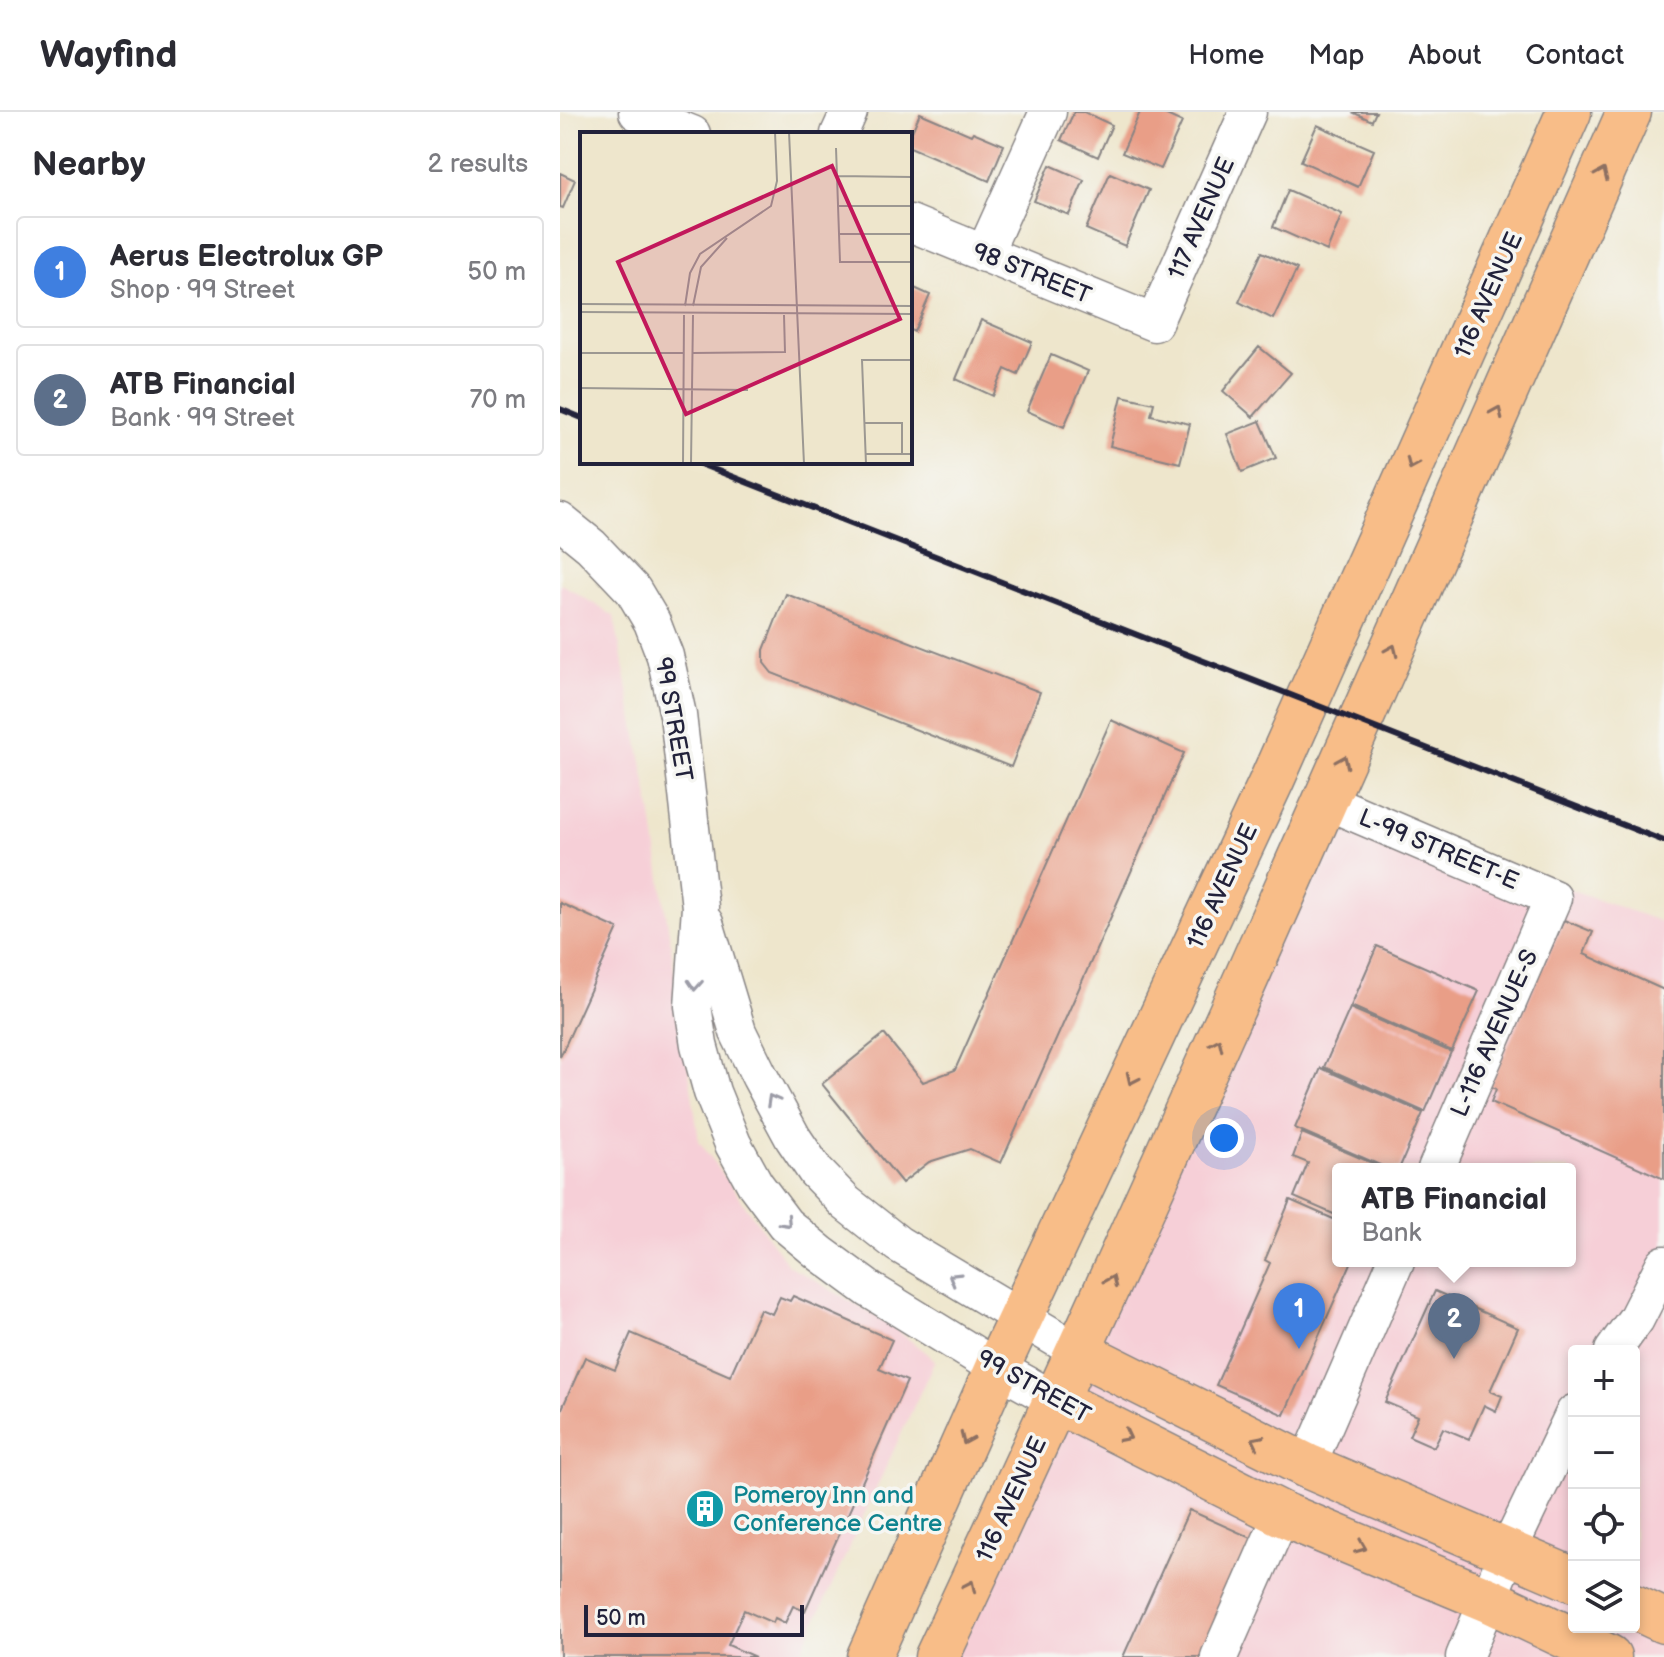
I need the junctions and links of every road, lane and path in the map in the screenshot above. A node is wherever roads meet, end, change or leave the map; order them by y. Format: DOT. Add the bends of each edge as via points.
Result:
graph roads {
  1 [pos="637,112"];
  2 [pos="849,112"];
  3 [pos="1048,112"];
  4 [pos="1248,112"];
  5 [pos="1569,112"];
  6 [pos="1629,112"];
  7 [pos="687,132"];
  8 [pos="840,132"];
  9 [pos="912,224"];
  10 [pos="984,254"];
  11 [pos="1154,323"];
  12 [pos="560,521"];
  13 [pos="1272,780"];
  14 [pos="1326,801"];
  15 [pos="1553,898"];
  16 [pos="700,907"];
  17 [pos="1439,1163"];
  18 [pos="1664,1264"];
  19 [pos="1393,1267"];
  20 [pos="1021,1318"];
  21 [pos="1617,1345"];
  22 [pos="1079,1352"];
  23 [pos="997,1368"];
  24 [pos="1057,1401"];
  25 [pos="1572,1417"];
  26 [pos="1307,1466"];
  27 [pos="1282,1514"];
  28 [pos="1508,1551"];
  29 [pos="1568,1577"];
  30 [pos="1489,1600"];
  31 [pos="1640,1610"];
  32 [pos="1664,1621"];
  33 [pos="869,1657"];
  34 [pos="937,1657"];
  35 [pos="1219,1657"];
  36 [pos="1464,1657"];
  37 [pos="1609,1657"];
  1 -- 7 [label="street"];
  2 -- 8 [label="street"];
  3 -- 10 [label="street"];
  4 -- 11 [label="street, 117 AVENUE"];
  5 -- 13 [label="main road, 116 AVENUE, one-way"];
  14 -- 6 [label="main road, 116 AVENUE, one-way"];
  9 -- 10 [label="street, 98 STREET"];
  10 -- 11 [label="street, 98 STREET"];
  12 -- 16 [label="street, 99 STREET" via="633,590 665,656 678,715"];
  13 -- 14 [label="main road"];
  13 -- 20 [label="main road, 116 AVENUE, one-way"];
  14 -- 15 [label="street, L-99 STREET-E"];
  22 -- 14 [label="main road, 116 AVENUE, one-way"];
  15 -- 17 [label="street, L-116 AVENUE-S"];
  20 -- 16 [label="street, 99 STREET, one-way" via="898,1244 816,1172 738,1032"];
  16 -- 23 [label="street, 99 STREET, one-way" via="693,1006 699,1045 712,1092 755,1184 785,1224 821,1254"];
  18 -- 21 [label="street"];
  19 -- 26 [label="street"];
  20 -- 22 [label="street, 99 STREET"];
  20 -- 23 [label="main road, 116 AVENUE"];
  22 -- 24 [label="main road, 116 AVENUE"];
  26 -- 22 [label="main road, 99 STREET, one-way"];
  23 -- 24 [label="street, 99 STREET"];
  23 -- 33 [label="main road, 116 AVENUE, one-way"];
  24 -- 27 [label="main road, 99 STREET, one-way"];
  34 -- 24 [label="main road, 116 AVENUE, one-way"];
  25 -- 28 [label="street"];
  26 -- 28 [label="main road, 99 STREET"];
  27 -- 30 [label="main road, 99 STREET, one-way"];
  27 -- 35 [label="street"];
  28 -- 29 [label="main road, 99 STREET"];
  28 -- 30 [label="street"];
  30 -- 36 [label="street"];
  30 -- 37 [label="main road, 99 STREET"];
  31 -- 32 [label="main road"];
}
